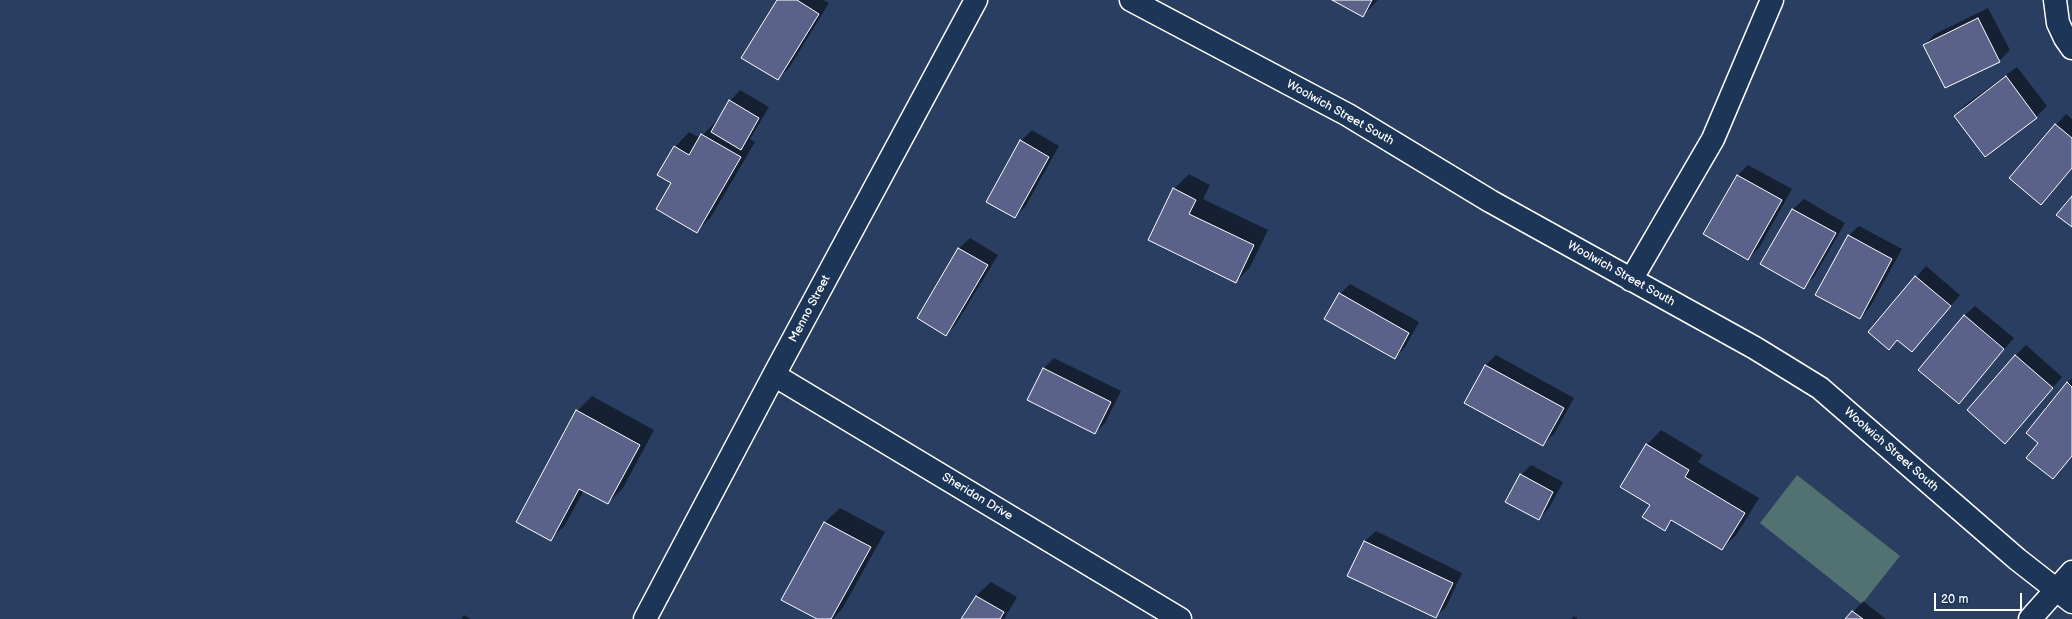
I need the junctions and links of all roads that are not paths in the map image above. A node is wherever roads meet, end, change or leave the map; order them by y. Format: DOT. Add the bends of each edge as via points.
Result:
graph roads {
  1 [pos="976,0"];
  2 [pos="1131,0"];
  3 [pos="1772,0"];
  4 [pos="2056,0"];
  5 [pos="2072,48"];
  6 [pos="1631,280"];
  7 [pos="774,375"];
  8 [pos="2072,572"];
  9 [pos="2064,596"];
  10 [pos="645,619"];
  11 [pos="1180,619"];
  12 [pos="2030,619"];
  1 -- 7 [label="street, Menno Street"];
  2 -- 6 [label="street, Woolwich Street South" via="1348,116 1490,201"];
  3 -- 6 [label="street" via="1713,139"];
  4 -- 5 [label="street" via="2058,23 2064,38"];
  6 -- 9 [label="street, Woolwich Street South" via="1755,348 1820,388 2017,559"];
  7 -- 10 [label="street, Menno Street"];
  7 -- 11 [label="street, Sheridan Drive"];
  8 -- 9 [label="street"];
  9 -- 12 [label="street"];
}
